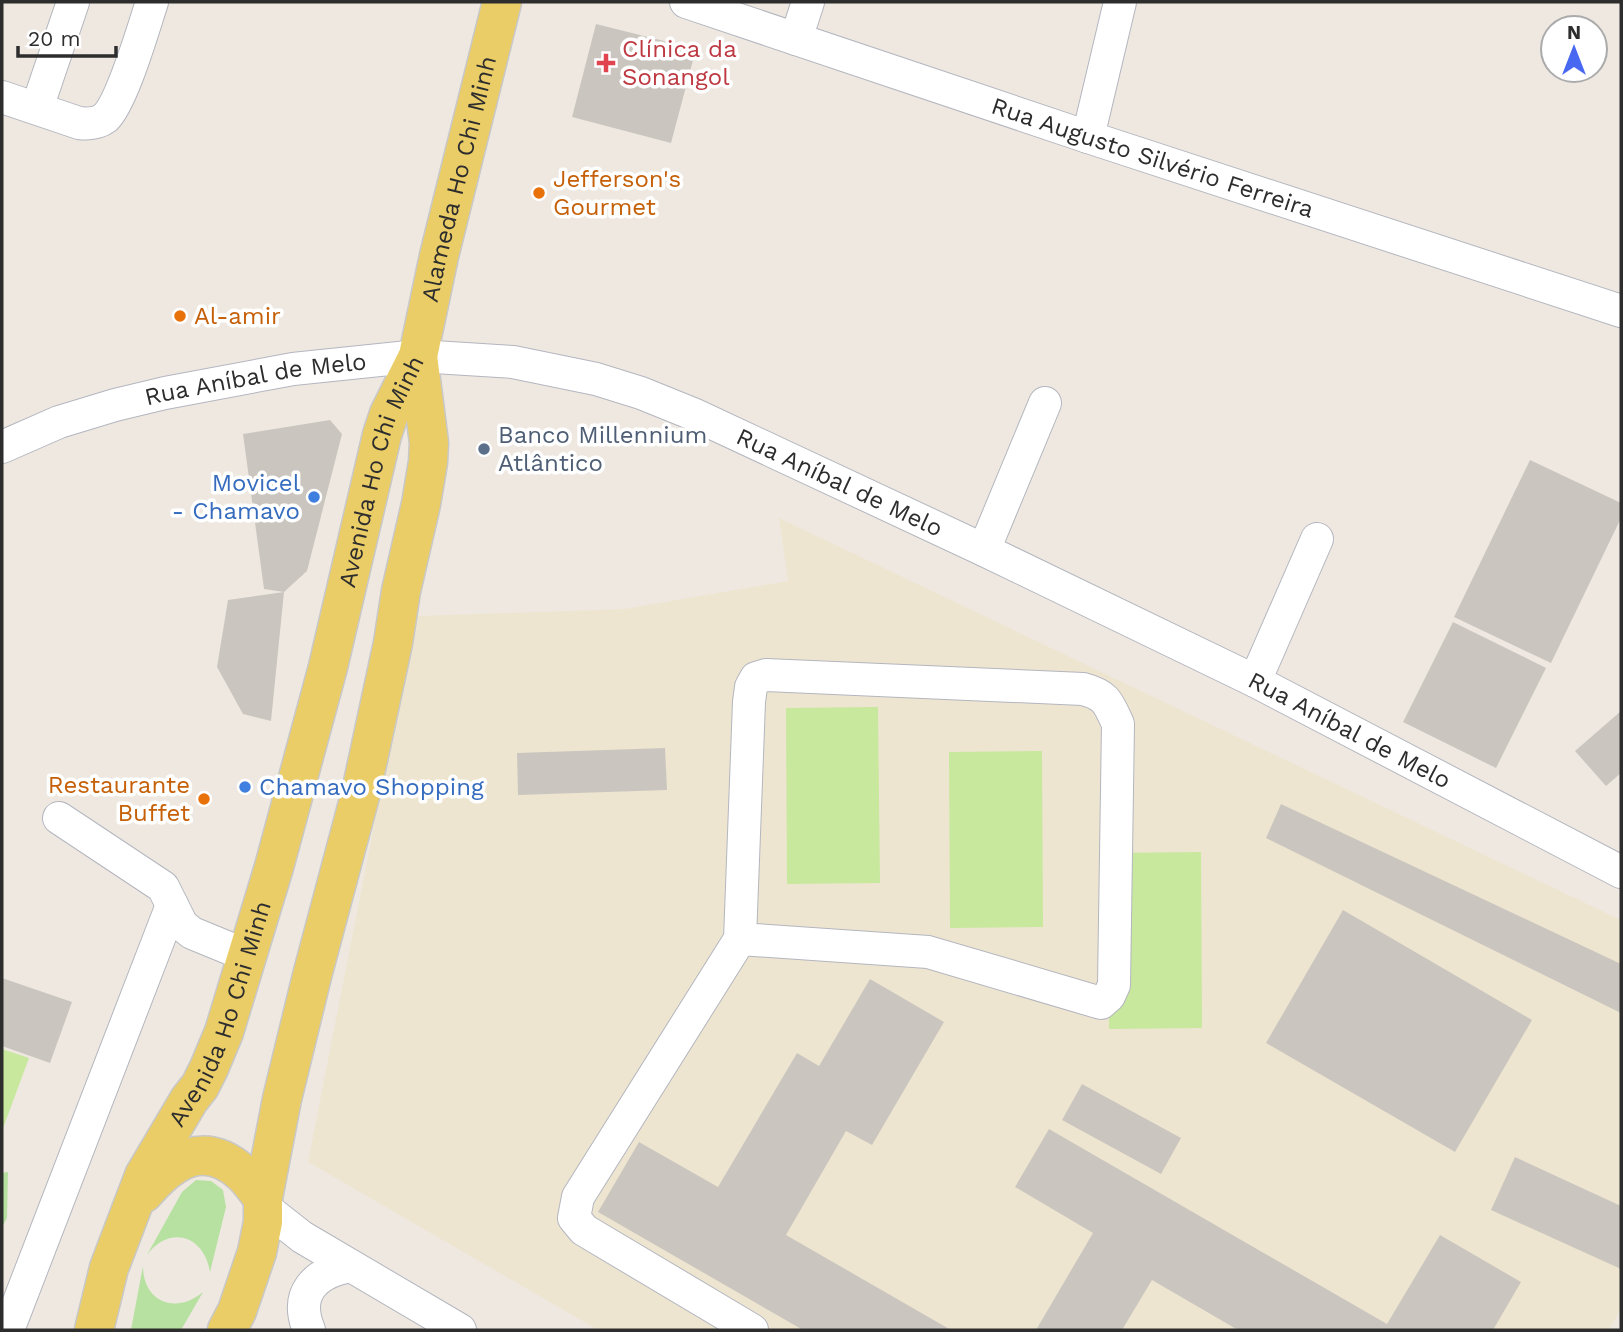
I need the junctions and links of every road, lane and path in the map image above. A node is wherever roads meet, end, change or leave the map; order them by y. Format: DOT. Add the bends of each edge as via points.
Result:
graph roads {
  1 [pos="73,2"];
  2 [pos="152,2"];
  3 [pos="502,2"];
  4 [pos="686,2"];
  5 [pos="808,2"];
  6 [pos="1120,2"];
  7 [pos="796,39"];
  8 [pos="2,97"];
  9 [pos="37,108"];
  10 [pos="1088,137"];
  11 [pos="1621,310"];
  12 [pos="418,356"];
  13 [pos="1045,403"];
  14 [pos="2,447"];
  15 [pos="1317,539"];
  16 [pos="984,550"];
  17 [pos="1255,681"];
  18 [pos="59,818"];
  19 [pos="1621,873"];
  20 [pos="172,905"];
  21 [pos="740,939"];
  22 [pos="248,956"];
  23 [pos="263,1198"];
  24 [pos="130,1213"];
  25 [pos="350,1266"];
  26 [pos="735,1326"];
  27 [pos="8,1330"];
  28 [pos="93,1330"];
  29 [pos="227,1330"];
  30 [pos="309,1330"];
  31 [pos="460,1330"];
  1 -- 9 [label="street"];
  2 -- 9 [label="street" via="118,99 106,117 88,124"];
  3 -- 12 [label="main road, Alameda Ho Chi Minh"];
  4 -- 7 [label="street, Rua Augusto Silvério Ferreira"];
  5 -- 7 [label="street"];
  6 -- 10 [label="street"];
  7 -- 10 [label="street, Rua Augusto Silvério Ferreira"];
  8 -- 9 [label="street"];
  10 -- 11 [label="street, Rua Augusto Silvério Ferreira"];
  12 -- 14 [label="street, Rua Aníbal de Melo" via="293,369 166,393 60,422"];
  12 -- 16 [label="street, Rua Aníbal de Melo" via="513,362 642,393"];
  12 -- 22 [label="main road, Avenida Ho Chi Minh" via="382,435 328,667"];
  12 -- 23 [label="main road, Avenida Ho Chi Minh" via="429,443 421,504 361,792 282,1099"];
  13 -- 16 [label="street"];
  15 -- 17 [label="street"];
  16 -- 17 [label="street, Rua Aníbal de Melo"];
  17 -- 19 [label="street, Rua Aníbal de Melo"];
  18 -- 20 [label="street" via="163,887"];
  20 -- 22 [label="street" via="192,933"];
  20 -- 27 [label="street"];
  21 -- 21 [label="street" via="749,702 756,678 1083,689 1107,700 1118,723 1114,985 1101,1003 928,952"];
  21 -- 26 [label="street" via="578,1197 574,1218 584,1230"];
  22 -- 24 [label="main road, Avenida Ho Chi Minh" via="209,1068 144,1176"];
  23 -- 24 [label="main road" via="242,1173 214,1157 200,1155 178,1161 159,1176"];
  23 -- 25 [label="street" via="282,1222"];
  23 -- 29 [label="main road, Avenida Ho Chi Minh" via="257,1252"];
  24 -- 28 [label="main road, Avenida Ho Chi Minh"];
  25 -- 30 [label="street" via="324,1274 307,1293 303,1305"];
  25 -- 31 [label="street"];
}
